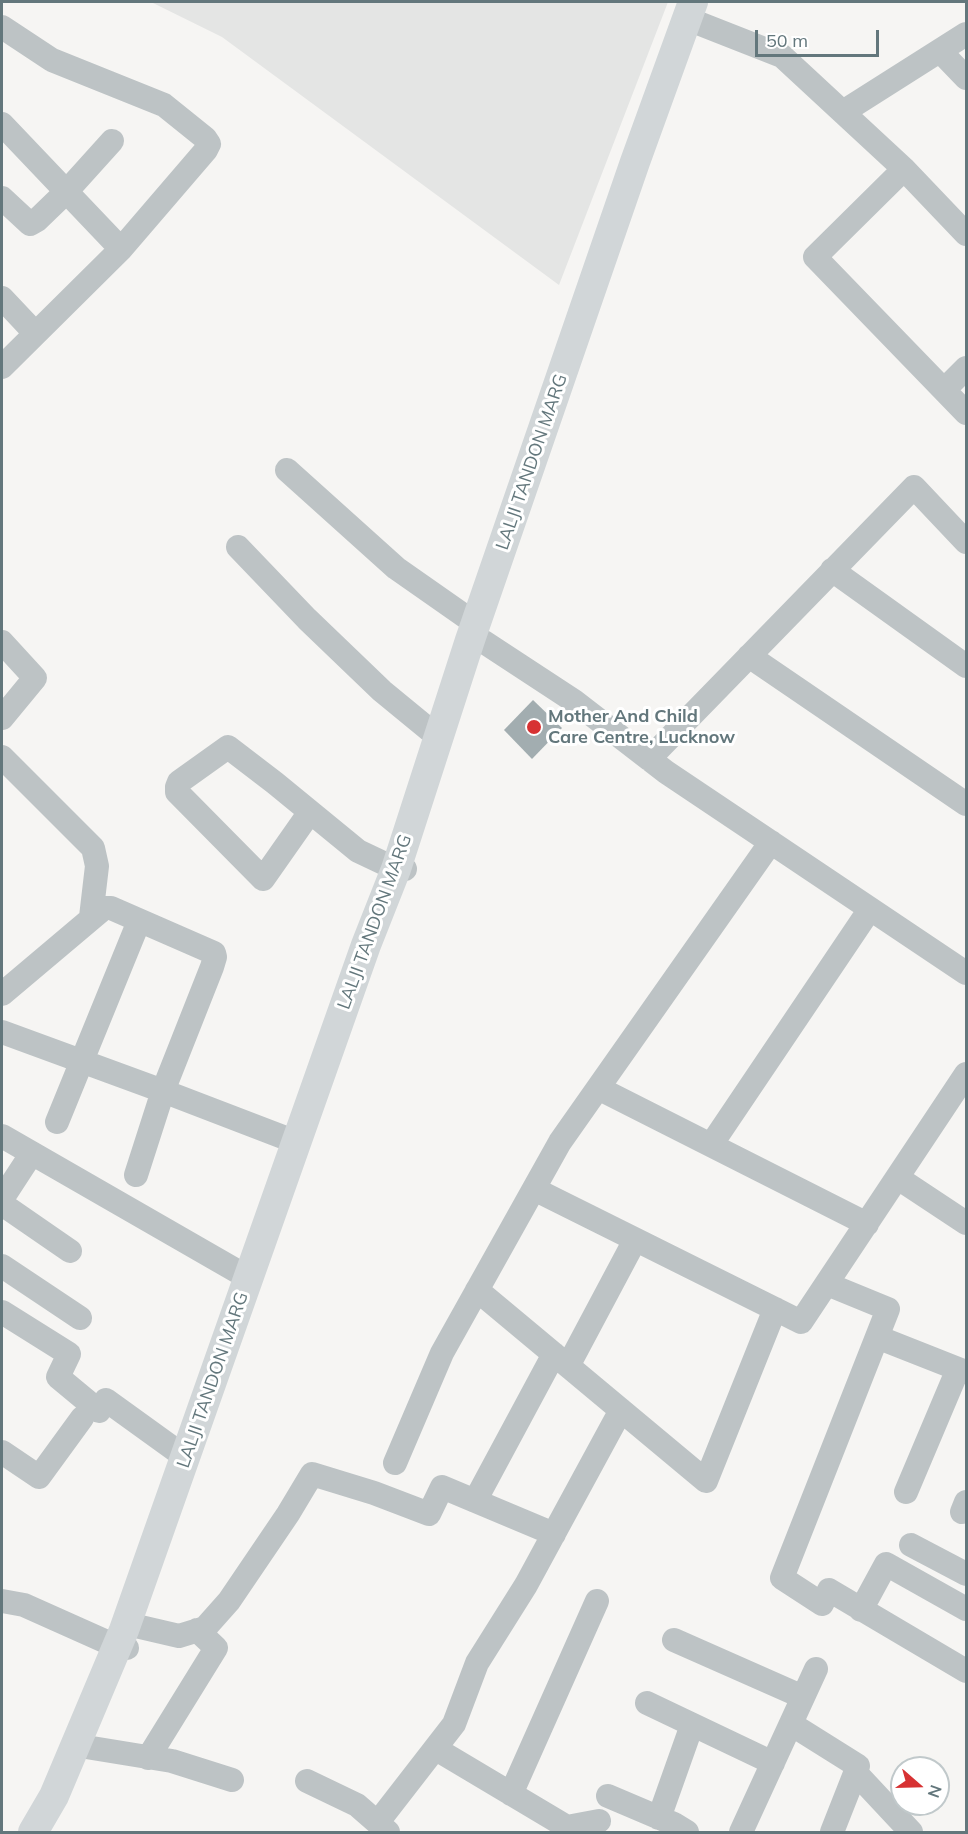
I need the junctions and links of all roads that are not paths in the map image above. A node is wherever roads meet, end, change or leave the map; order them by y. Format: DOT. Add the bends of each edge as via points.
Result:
graph roads {
  1 [pos="699,9"];
  2 [pos="2,27"];
  3 [pos="966,34"];
  4 [pos="940,51"];
  5 [pos="966,78"];
  6 [pos="843,112"];
  7 [pos="2,124"];
  8 [pos="112,141"];
  9 [pos="904,169"];
  10 [pos="66,192"];
  11 [pos="2,198"];
  12 [pos="966,234"];
  13 [pos="121,249"];
  14 [pos="2,298"];
  15 [pos="35,333"];
  16 [pos="2,367"];
  17 [pos="966,368"];
  18 [pos="944,390"];
  19 [pos="966,413"];
  20 [pos="287,470"];
  21 [pos="966,542"];
  22 [pos="238,547"];
  23 [pos="832,570"];
  24 [pos="477,636"];
  25 [pos="2,642"];
  26 [pos="749,656"];
  27 [pos="966,666"];
  28 [pos="2,718"];
  29 [pos="438,737"];
  30 [pos="2,757"];
  31 [pos="649,759"];
  32 [pos="964,798"];
  33 [pos="310,812"];
  34 [pos="771,842"];
  35 [pos="401,869"];
  36 [pos="870,909"];
  37 [pos="92,917"];
  38 [pos="139,921"];
  39 [pos="966,973"];
  40 [pos="2,994"];
  41 [pos="2,1032"];
  42 [pos="81,1061"];
  43 [pos="966,1074"];
  44 [pos="598,1088"];
  45 [pos="164,1091"];
  46 [pos="57,1122"];
  47 [pos="2,1136"];
  48 [pos="296,1142"];
  49 [pos="711,1145"];
  50 [pos="32,1153"];
  51 [pos="136,1175"];
  52 [pos="898,1178"];
  53 [pos="534,1190"];
  54 [pos="4,1192"];
  55 [pos="867,1224"];
  56 [pos="966,1224"];
  57 [pos="635,1240"];
  58 [pos="265,1249"];
  59 [pos="70,1251"];
  60 [pos="2,1266"];
  61 [pos="249,1278"];
  62 [pos="827,1284"];
  63 [pos="477,1290"];
  64 [pos="776,1309"];
  65 [pos="2,1312"];
  66 [pos="80,1318"];
  67 [pos="877,1337"];
  68 [pos="561,1360"];
  69 [pos="962,1370"];
  70 [pos="621,1410"];
  71 [pos="82,1418"];
  72 [pos="2,1452"];
  73 [pos="185,1457"];
  74 [pos="394,1463"];
  75 [pos="906,1492"];
  76 [pos="475,1501"];
  77 [pos="554,1534"];
  78 [pos="911,1545"];
  79 [pos="966,1574"];
  80 [pos="2,1601"];
  81 [pos="597,1601"];
  82 [pos="966,1609"];
  83 [pos="861,1610"];
  84 [pos="197,1630"];
  85 [pos="127,1640"];
  86 [pos="674,1640"];
  87 [pos="816,1669"];
  88 [pos="966,1671"];
  89 [pos="803,1697"];
  90 [pos="647,1703"];
  91 [pos="692,1725"];
  92 [pos="791,1725"];
  93 [pos="86,1747"];
  94 [pos="436,1749"];
  95 [pos="148,1758"];
  96 [pos="773,1763"];
  97 [pos="855,1772"];
  98 [pos="232,1780"];
  99 [pos="307,1781"];
  100 [pos="512,1794"];
  101 [pos="608,1796"];
  102 [pos="659,1818"];
  103 [pos="599,1821"];
  104 [pos="383,1827"];
  105 [pos="33,1833"];
  106 [pos="46,1833"];
  107 [pos="687,1833"];
  108 [pos="741,1833"];
  109 [pos="832,1833"];
  110 [pos="911,1833"];
  1 -- 6 [label="street" via="782,56"];
  1 -- 24 [label="main road, LALJI TANDON MARG" via="645,152"];
  2 -- 13 [label="street" via="52,60 164,105 206,138 206,150"];
  3 -- 4 [label="street"];
  4 -- 5 [label="street"];
  4 -- 6 [label="street"];
  6 -- 9 [label="street"];
  7 -- 10 [label="street"];
  8 -- 10 [label="street"];
  9 -- 12 [label="street"];
  9 -- 18 [label="street" via="815,257"];
  10 -- 11 [label="street" via="30,224"];
  10 -- 13 [label="street"];
  13 -- 15 [label="street"];
  14 -- 15 [label="street"];
  15 -- 16 [label="street"];
  17 -- 18 [label="street"];
  18 -- 19 [label="street"];
  20 -- 24 [label="street"];
  21 -- 23 [label="street" via="914,487"];
  22 -- 29 [label="street" via="373,683"];
  23 -- 26 [label="street"];
  23 -- 27 [label="street"];
  24 -- 29 [label="main road, LALJI TANDON MARG"];
  24 -- 31 [label="street" via="574,701"];
  24 -- 35 [label="main road, LALJI TANDON MARG"];
  25 -- 28 [label="street" via="36,678"];
  26 -- 31 [label="street"];
  26 -- 32 [label="street"];
  29 -- 35 [label="main road, LALJI TANDON MARG"];
  30 -- 37 [label="street" via="93,848 97,866"];
  31 -- 34 [label="street"];
  33 -- 33 [label="street" via="228,747 177,787 177,792 263,879"];
  33 -- 35 [label="street" via="358,851"];
  34 -- 36 [label="street"];
  34 -- 44 [label="street"];
  35 -- 48 [label="main road, LALJI TANDON MARG" via="366,945"];
  35 -- 58 [label="main road, LALJI TANDON MARG"];
  36 -- 39 [label="street"];
  36 -- 49 [label="street"];
  37 -- 38 [label="street" via="111,908"];
  37 -- 40 [label="street"];
  38 -- 42 [label="street"];
  38 -- 45 [label="street" via="215,954"];
  41 -- 42 [label="street"];
  42 -- 45 [label="street"];
  42 -- 46 [label="street"];
  43 -- 52 [label="street"];
  44 -- 49 [label="street"];
  44 -- 53 [label="street" via="560,1142"];
  45 -- 48 [label="street"];
  45 -- 51 [label="street"];
  47 -- 50 [label="street"];
  48 -- 58 [label="main road, LALJI TANDON MARG"];
  49 -- 55 [label="street"];
  50 -- 54 [label="street"];
  50 -- 61 [label="street"];
  52 -- 55 [label="street"];
  52 -- 56 [label="street"];
  53 -- 57 [label="street"];
  53 -- 63 [label="street"];
  54 -- 59 [label="street"];
  55 -- 62 [label="street"];
  57 -- 64 [label="street"];
  57 -- 68 [label="street"];
  58 -- 61 [label="main road, LALJI TANDON MARG"];
  58 -- 85 [label="main road, LALJI TANDON MARG"];
  60 -- 66 [label="street"];
  61 -- 73 [label="main road, LALJI TANDON MARG"];
  62 -- 64 [label="street" via="801,1322"];
  62 -- 67 [label="street" via="888,1309"];
  63 -- 68 [label="street"];
  63 -- 74 [label="street" via="442,1353"];
  64 -- 70 [label="street" via="706,1481"];
  65 -- 73 [label="street" via="69,1354 58,1377 99,1411 106,1400"];
  67 -- 69 [label="street"];
  67 -- 83 [label="street" via="782,1578 822,1604 829,1590"];
  68 -- 70 [label="street"];
  68 -- 76 [label="street"];
  69 -- 75 [label="street"];
  70 -- 77 [label="street"];
  71 -- 72 [label="street" via="39,1477"];
  73 -- 85 [label="main road, LALJI TANDON MARG"];
  76 -- 77 [label="street"];
  76 -- 84 [label="street" via="442,1487 429,1514 312,1474 229,1601 205,1628"];
  77 -- 94 [label="street" via="477,1663 454,1724"];
  78 -- 79 [label="street"];
  80 -- 85 [label="street"];
  81 -- 100 [label="street"];
  82 -- 83 [label="street" via="886,1564"];
  83 -- 88 [label="street"];
  84 -- 85 [label="street" via="179,1636"];
  84 -- 95 [label="street" via="216,1648"];
  85 -- 93 [label="main road, LALJI TANDON MARG"];
  85 -- 105 [label="main road, LALJI TANDON MARG"];
  86 -- 89 [label="street"];
  87 -- 89 [label="street"];
  89 -- 92 [label="street"];
  90 -- 91 [label="street"];
  91 -- 96 [label="street"];
  91 -- 102 [label="street"];
  92 -- 96 [label="street"];
  92 -- 97 [label="street" via="858,1766"];
  93 -- 95 [label="street"];
  93 -- 106 [label="main road, LALJI TANDON MARG"];
  94 -- 100 [label="street"];
  94 -- 104 [label="street"];
  95 -- 98 [label="street" via="172,1761"];
  96 -- 108 [label="street"];
  97 -- 109 [label="street"];
  97 -- 110 [label="street"];
  99 -- 104 [label="street" via="357,1805"];
  100 -- 103 [label="street" via="567,1827"];
  101 -- 102 [label="street"];
  102 -- 107 [label="street"];
}
